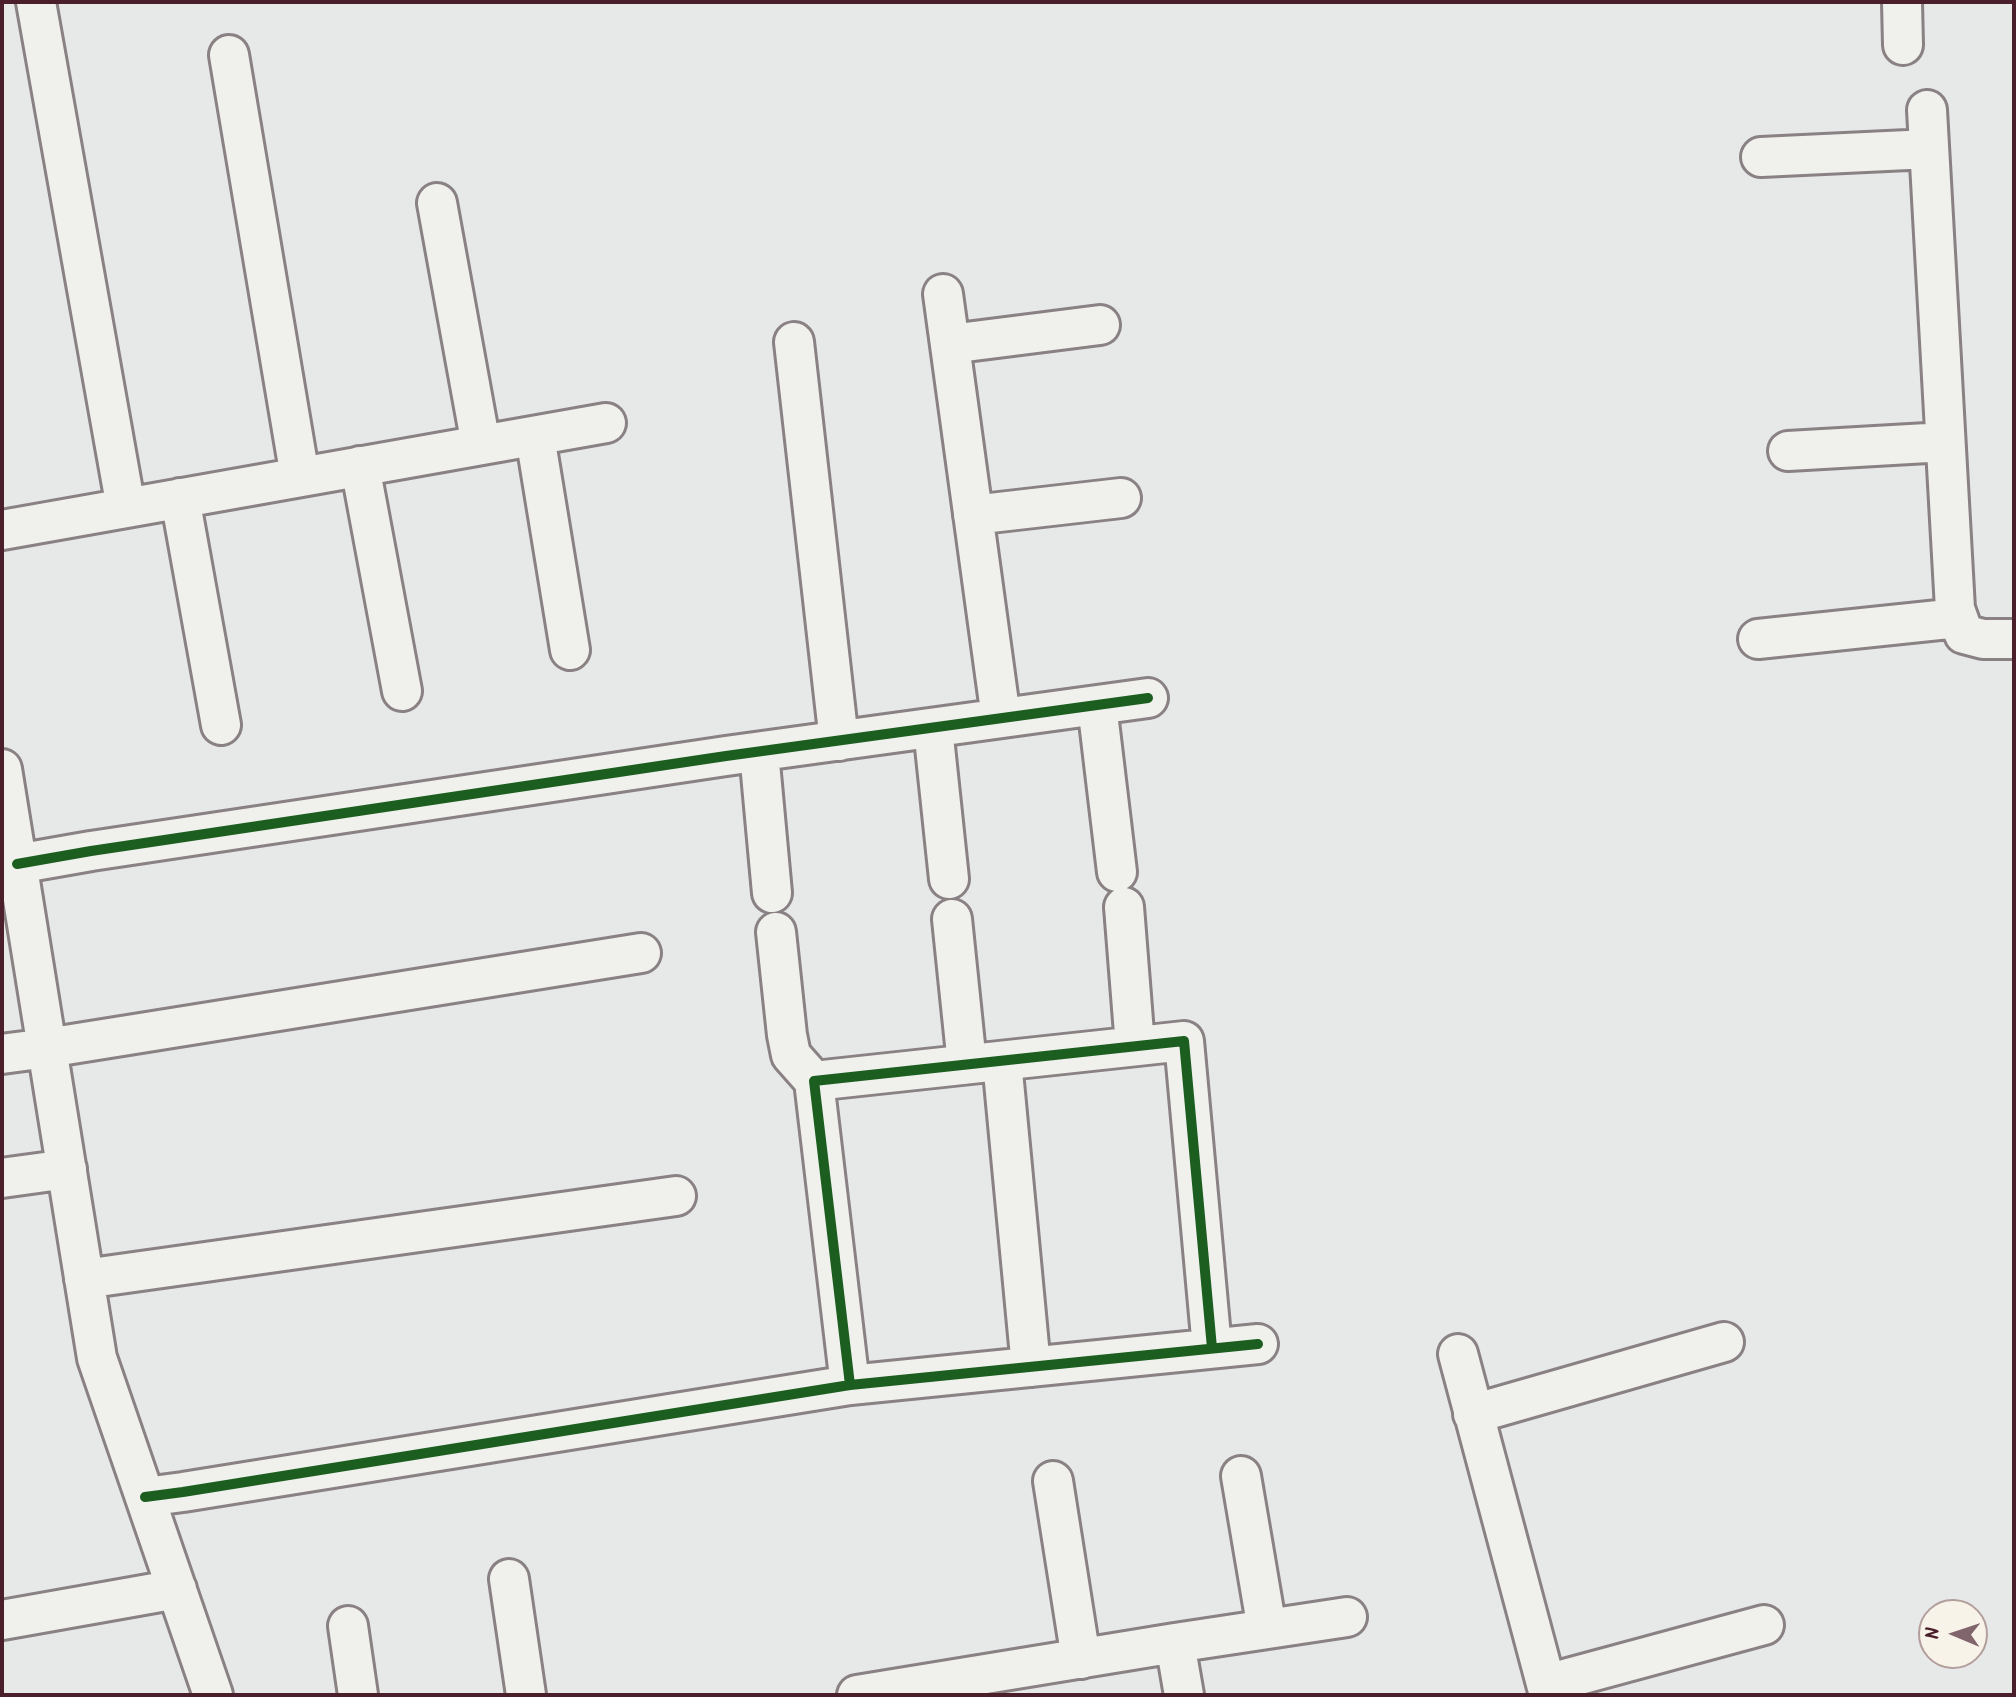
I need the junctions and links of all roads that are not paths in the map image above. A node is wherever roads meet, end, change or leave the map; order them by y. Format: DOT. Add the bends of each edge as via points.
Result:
graph roads {
  1 [pos="36,2"];
  2 [pos="1902,2"];
  3 [pos="1903,45"];
  4 [pos="229,55"];
  5 [pos="1927,110"];
  6 [pos="1929,149"];
  7 [pos="1761,157"];
  8 [pos="437,203"];
  9 [pos="943,294"];
  10 [pos="1100,325"];
  11 [pos="794,342"];
  12 [pos="950,344"];
  13 [pos="606,423"];
  14 [pos="535,436"];
  15 [pos="1945,442"];
  16 [pos="481,445"];
  17 [pos="1788,451"];
  18 [pos="360,466"];
  19 [pos="300,477"];
  20 [pos="180,498"];
  21 [pos="1121,498"];
  22 [pos="126,508"];
  23 [pos="973,514"];
  24 [pos="2,530"];
  25 [pos="1958,618"];
  26 [pos="1758,639"];
  27 [pos="2014,639"];
  28 [pos="570,649"];
  29 [pos="402,691"];
  30 [pos="1148,698"];
  31 [pos="1097,705"];
  32 [pos="1001,718"];
  33 [pos="221,725"];
  34 [pos="933,728"];
  35 [pos="839,741"];
  36 [pos="760,752"];
  37 [pos="2,769"];
  38 [pos="17,864"];
  39 [pos="949,879"];
  40 [pos="772,893"];
  41 [pos="952,919"];
  42 [pos="776,932"];
  43 [pos="641,953"];
  44 [pos="1135,1046"];
  45 [pos="47,1048"];
  46 [pos="2,1054"];
  47 [pos="984,1062"];
  48 [pos="814,1080"];
  49 [pos="67,1169"];
  50 [pos="2,1178"];
  51 [pos="676,1196"];
  52 [pos="84,1279"];
  53 [pos="1724,1342"];
  54 [pos="1258,1344"];
  55 [pos="1212,1348"];
  56 [pos="1458,1354"];
  57 [pos="1031,1367"];
  58 [pos="850,1385"];
  59 [pos="1473,1413"];
  60 [pos="1241,1476"];
  61 [pos="1053,1480"];
  62 [pos="145,1497"];
  63 [pos="509,1578"];
  64 [pos="177,1589"];
  65 [pos="1347,1617"];
  66 [pos="2,1620"];
  67 [pos="1764,1625"];
  68 [pos="348,1626"];
  69 [pos="1267,1629"];
  70 [pos="1175,1643"];
  71 [pos="1081,1659"];
  72 [pos="1547,1690"];
  73 [pos="213,1695"];
  74 [pos="358,1695"];
  75 [pos="526,1695"];
  76 [pos="857,1695"];
  77 [pos="1184,1695"];
  1 -- 22 [label="street"];
  2 -- 3 [label="street"];
  4 -- 19 [label="street"];
  5 -- 6 [label="street"];
  6 -- 7 [label="street"];
  6 -- 15 [label="street"];
  8 -- 16 [label="street"];
  9 -- 12 [label="street"];
  10 -- 12 [label="street"];
  11 -- 35 [label="street"];
  12 -- 23 [label="street"];
  13 -- 14 [label="street"];
  14 -- 16 [label="street"];
  14 -- 28 [label="street"];
  15 -- 17 [label="street"];
  15 -- 25 [label="street"];
  16 -- 18 [label="street"];
  18 -- 19 [label="street"];
  18 -- 29 [label="street"];
  19 -- 20 [label="street"];
  20 -- 22 [label="street"];
  20 -- 33 [label="street"];
  21 -- 23 [label="street"];
  22 -- 24 [label="street"];
  23 -- 32 [label="street"];
  25 -- 26 [label="street"];
  25 -- 27 [label="street" via="1964,634"];
  30 -- 31 [label="street"];
  31 -- 32 [label="street"];
  31 -- 44 [label="street"];
  32 -- 34 [label="street"];
  34 -- 35 [label="street"];
  34 -- 39 [label="street"];
  35 -- 36 [label="street"];
  36 -- 38 [label="street"];
  36 -- 40 [label="street"];
  37 -- 38 [label="street"];
  38 -- 45 [label="street"];
  41 -- 47 [label="street"];
  42 -- 48 [label="street" via="791,1055"];
  43 -- 45 [label="street"];
  44 -- 47 [label="street"];
  44 -- 55 [label="street" via="1184,1041"];
  45 -- 46 [label="street"];
  45 -- 49 [label="street"];
  47 -- 48 [label="street"];
  47 -- 57 [label="street"];
  48 -- 58 [label="street"];
  49 -- 50 [label="street"];
  49 -- 52 [label="street"];
  51 -- 52 [label="street"];
  52 -- 62 [label="street" via="97,1358"];
  53 -- 59 [label="street"];
  54 -- 55 [label="street"];
  55 -- 57 [label="street"];
  56 -- 59 [label="street"];
  57 -- 58 [label="street"];
  58 -- 62 [label="street"];
  59 -- 72 [label="street"];
  60 -- 69 [label="street"];
  61 -- 71 [label="street"];
  62 -- 64 [label="street"];
  63 -- 75 [label="street"];
  64 -- 66 [label="street"];
  64 -- 73 [label="street"];
  65 -- 69 [label="street"];
  67 -- 72 [label="street"];
  68 -- 74 [label="street"];
  69 -- 70 [label="street"];
  70 -- 71 [label="street"];
  70 -- 77 [label="street"];
  71 -- 76 [label="street"];
}
